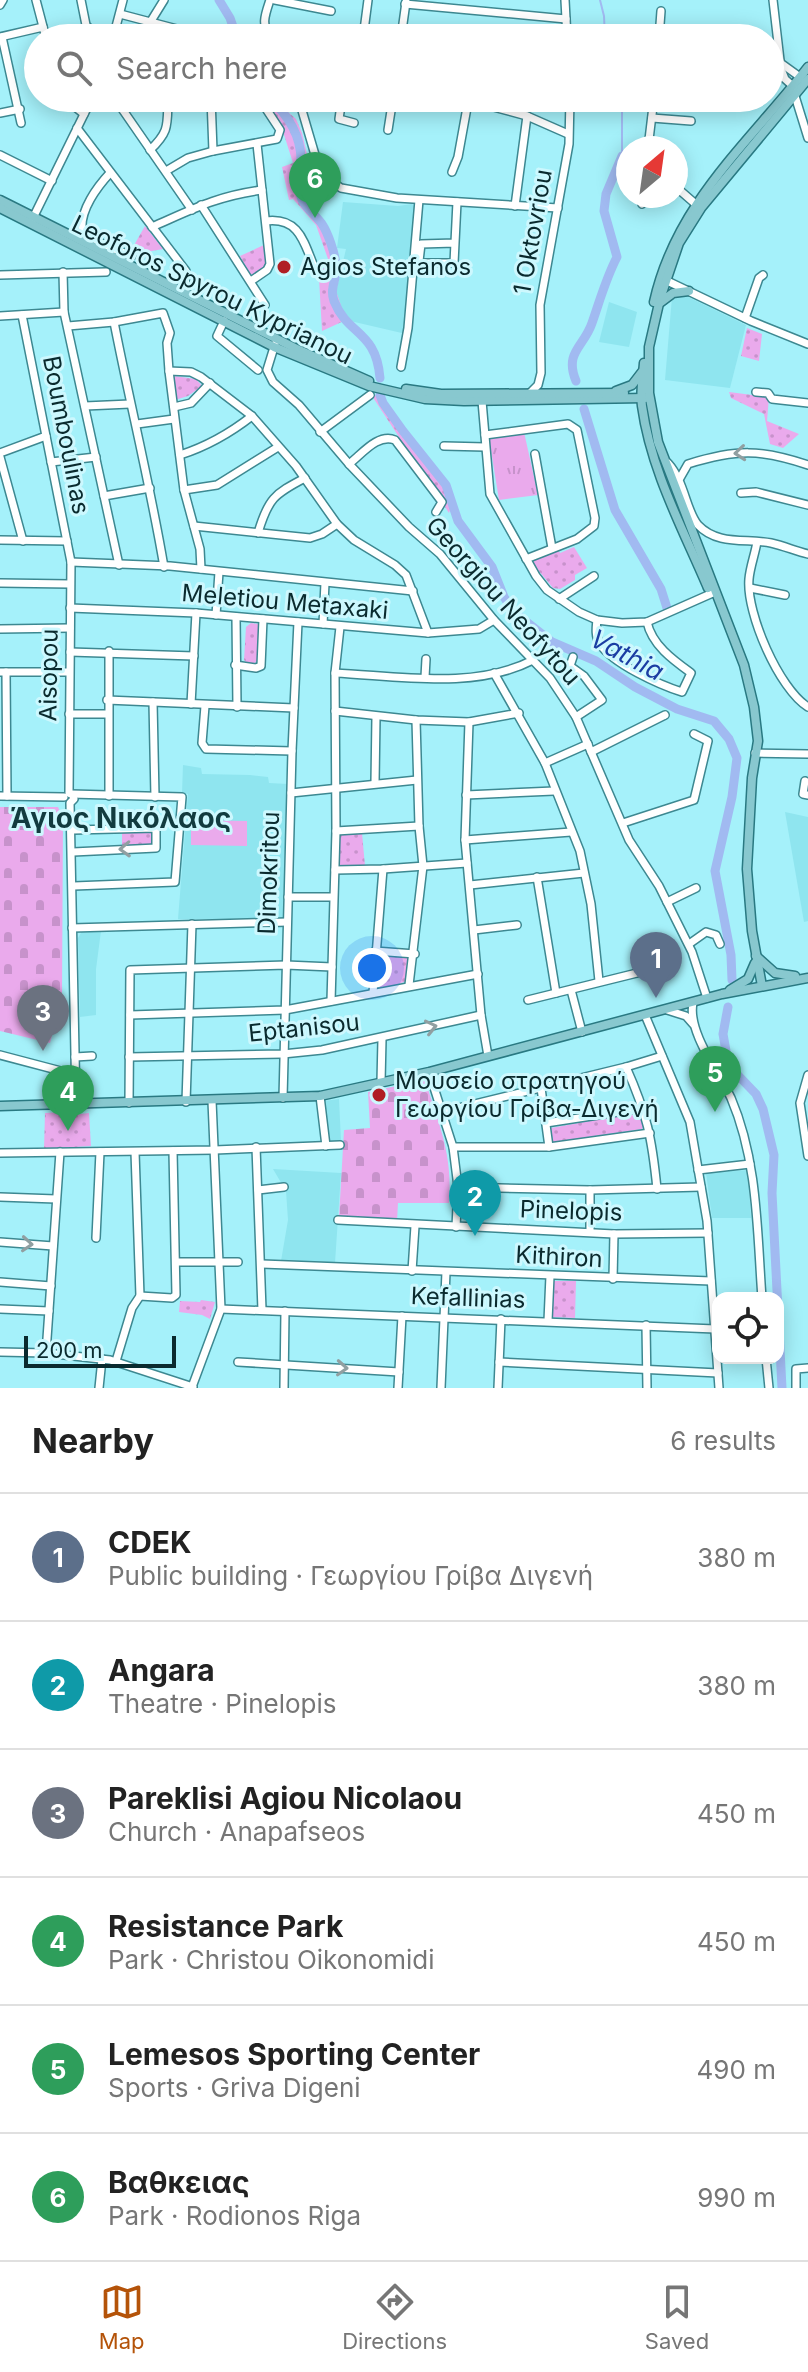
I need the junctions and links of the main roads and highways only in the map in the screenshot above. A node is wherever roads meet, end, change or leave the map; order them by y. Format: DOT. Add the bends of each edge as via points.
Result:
graph roads {
  1 [pos="808,67"];
  2 [pos="804,78"];
  3 [pos="784,104"];
  4 [pos="777,112"];
  5 [pos="0,200"];
  6 [pos="0,208"];
  7 [pos="32,220"];
  8 [pos="662,279"];
  9 [pos="689,291"];
  10 [pos="658,304"];
  11 [pos="278,344"];
  12 [pos="644,365"];
  13 [pos="645,395"];
  14 [pos="580,396"];
  15 [pos="615,396"];
  16 [pos="646,430"];
  17 [pos="713,593"];
  18 [pos="755,955"];
  19 [pos="795,976"];
  20 [pos="808,976"];
  21 [pos="762,986"];
  22 [pos="722,994"];
  23 [pos="0,1106"];
  1 -- 2 [label="main road"];
  2 -- 3 [label="main road"];
  4 -- 8 [label="main road" via="698,206 670,249"];
  5 -- 7 [label="main road, Leoforos Spyrou Kyprianou"];
  6 -- 7 [label="main road, Leoforos Spyrou Kyprianou"];
  7 -- 11 [label="main road, Leoforos Spyrou Kyprianou"];
  7 -- 11 [label="main road, Leoforos Spyrou Kyprianou" via="185,291"];
  8 -- 10 [label="main road"];
  8 -- 12 [label="main road"];
  9 -- 10 [label="main road" via="673,293"];
  10 -- 13 [label="main road"];
  11 -- 14 [label="main road, Leoforos Spyrou Kyprianou" via="389,386 441,394"];
  11 -- 14 [label="main road, Leoforos Spyrou Kyprianou" via="339,376 425,399"];
  12 -- 13 [label="main road"];
  12 -- 15 [label="main road" via="639,378"];
  13 -- 15 [label="main road, Leoforos Spyrou Kyprianou"];
  13 -- 16 [label="main road"];
  13 -- 17 [label="main road"];
  14 -- 15 [label="main road, Leoforos Spyrou Kyprianou"];
  15 -- 16 [label="main road" via="636,408"];
  16 -- 17 [label="main road" via="657,471"];
  17 -- 18 [label="main road" via="745,684 755,751 747,869"];
  18 -- 19 [label="main road" via="772,972"];
  18 -- 21 [label="main road"];
  18 -- 22 [label="main road" via="748,979"];
  19 -- 20 [label="main road"];
  19 -- 21 [label="main road"];
  20 -- 21 [label="main road"];
  21 -- 22 [label="main road"];
  22 -- 23 [label="main road" via="320,1096"];
}
